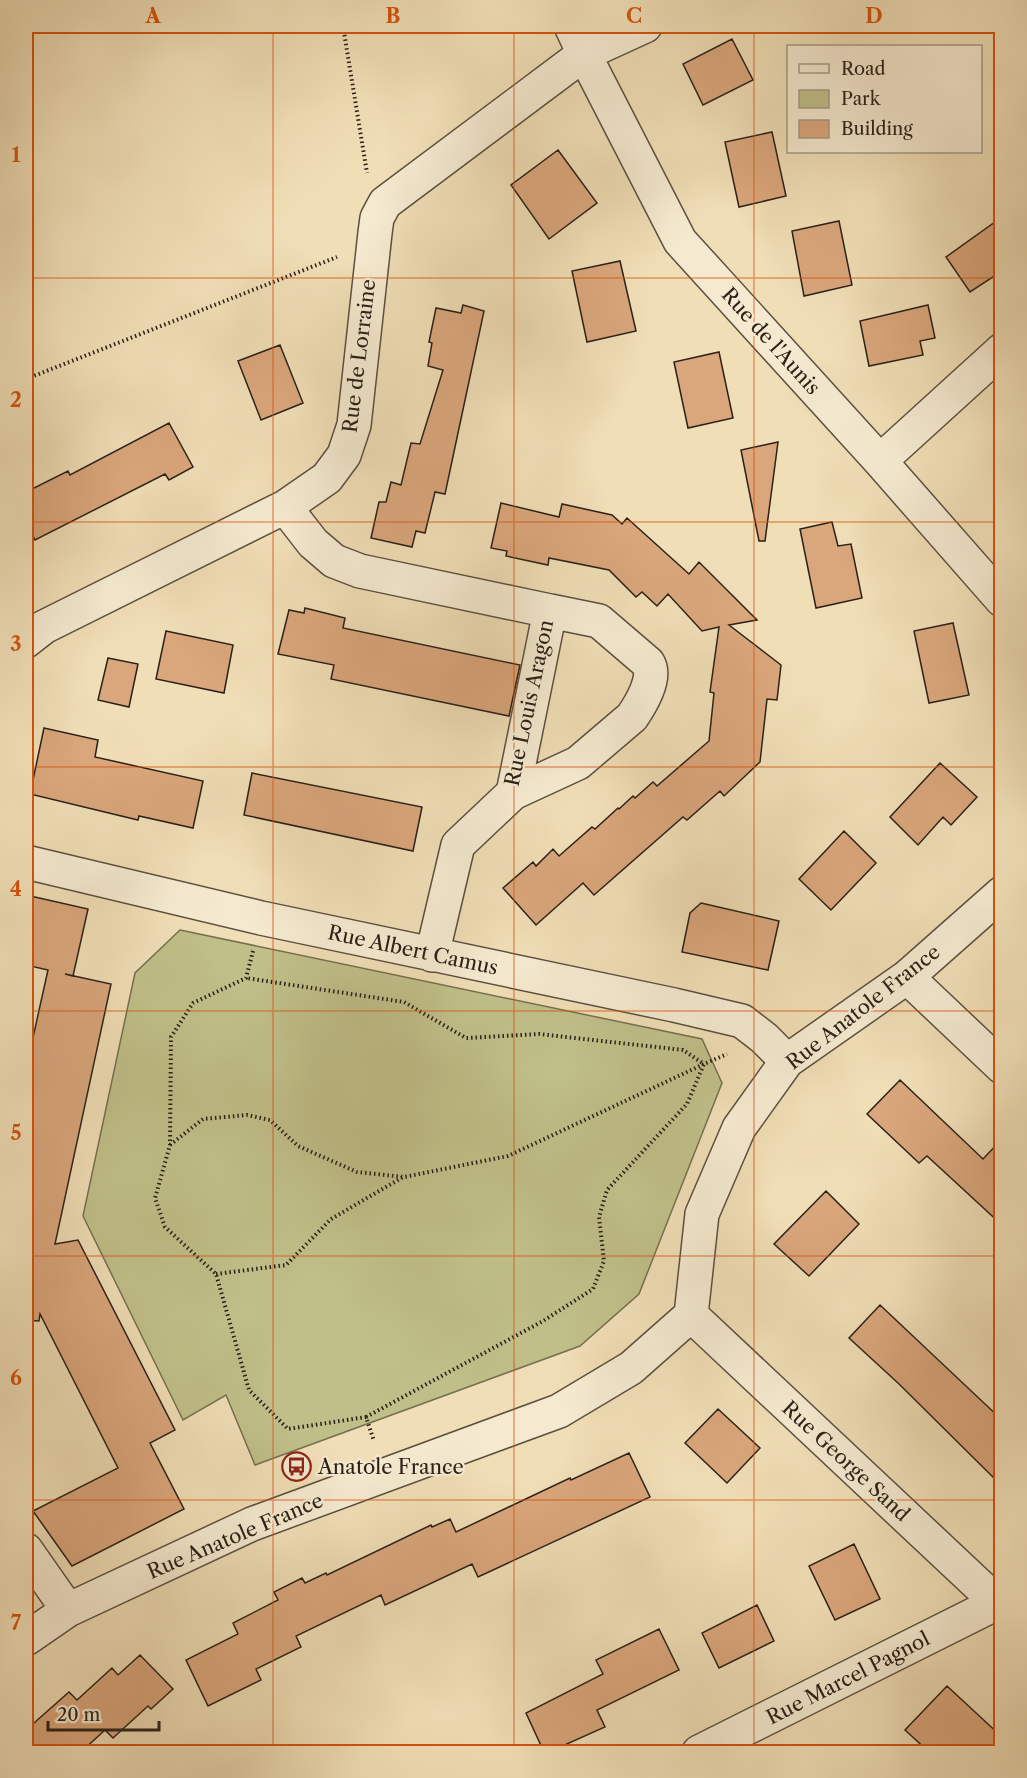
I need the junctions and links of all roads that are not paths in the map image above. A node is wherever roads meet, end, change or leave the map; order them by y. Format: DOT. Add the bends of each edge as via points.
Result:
graph roads {
  1 [pos="645,26"];
  2 [pos="578,40"];
  3 [pos="1002,350"];
  4 [pos="880,461"];
  5 [pos="285,507"];
  6 [pos="1002,600"];
  7 [pos="550,611"];
  8 [pos="26,641"];
  9 [pos="513,793"];
  10 [pos="26,862"];
  11 [pos="1002,893"];
  12 [pos="432,955"];
  13 [pos="907,977"];
  14 [pos="787,1061"];
  15 [pos="1002,1067"];
  16 [pos="691,1315"];
  17 [pos="26,1550"];
  18 [pos="999,1605"];
  19 [pos="68,1610"];
  20 [pos="26,1639"];
  21 [pos="699,1752"];
  1 -- 2 [label="street, Rue de Lorraine"];
  2 -- 4 [label="street, Rue de l'Aunis" via="680,241"];
  2 -- 5 [label="street, Rue de Lorraine" via="385,203 377,218 354,425 344,455 327,478"];
  3 -- 4 [label="street"];
  4 -- 6 [label="street, Rue de l'Aunis"];
  5 -- 7 [label="street, Rue Louis Aragon" via="333,561 360,571"];
  5 -- 8 [label="street, Rue de Lorraine" via="44,627"];
  7 -- 9 [label="street, Rue Louis Aragon"];
  7 -- 9 [label="street" via="599,621 648,663 651,676 632,717 578,764"];
  9 -- 12 [label="street, Rue Louis Aragon" via="458,844"];
  10 -- 12 [label="street, Rue Albert Camus"];
  11 -- 13 [label="street, Rue Anatole France"];
  12 -- 14 [label="street, Rue Albert Camus" via="742,1022"];
  13 -- 14 [label="street, Rue Anatole France"];
  13 -- 15 [label="street"];
  14 -- 16 [label="street, Rue Anatole France" via="739,1128 702,1214"];
  16 -- 18 [label="street, Rue George Sand"];
  16 -- 19 [label="street, Rue Anatole France" via="631,1368 559,1410 252,1524"];
  17 -- 19 [label="street"];
  18 -- 21 [label="street, Rue Marcel Pagnol"];
  19 -- 20 [label="street, Rue Anatole France"];
}
